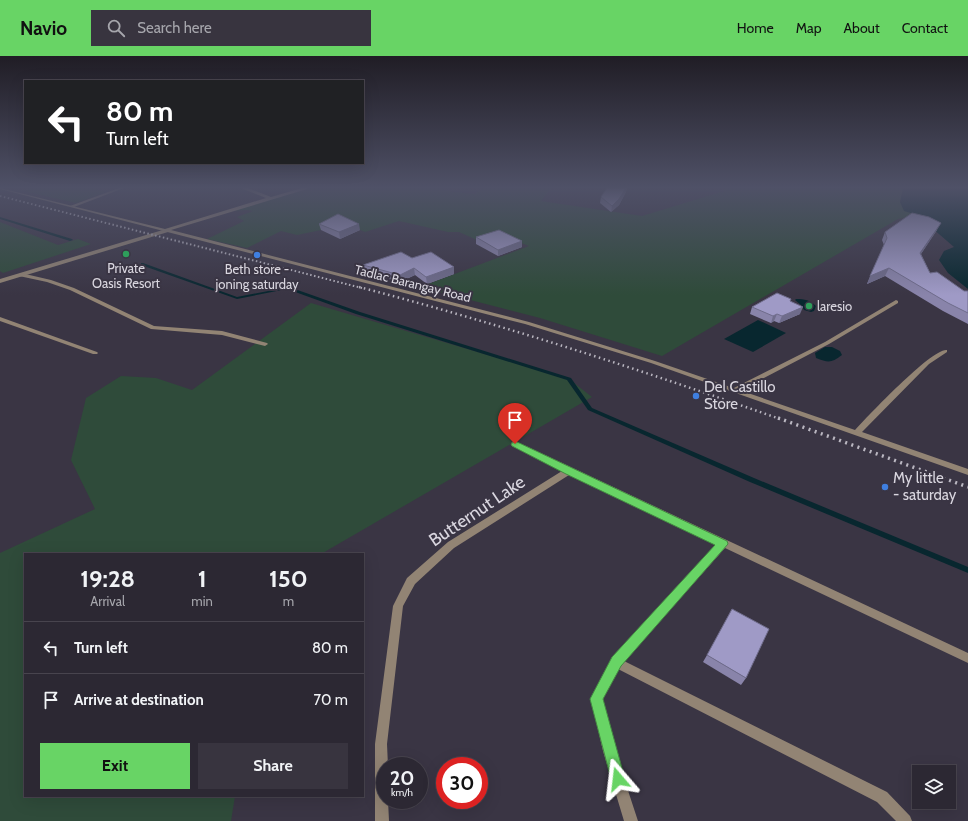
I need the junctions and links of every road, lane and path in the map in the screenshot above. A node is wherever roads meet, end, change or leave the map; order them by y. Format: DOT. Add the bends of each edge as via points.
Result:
graph roads {
  1 [pos="141,224"];
  2 [pos="186,224"];
  3 [pos="166,230"];
  4 [pos="21,274"];
  5 [pos="0,281"];
  6 [pos="896,302"];
  7 [pos="0,319"];
  8 [pos="265,344"];
  9 [pos="945,351"];
  10 [pos="95,353"];
  11 [pos="734,390"];
  12 [pos="856,433"];
  13 [pos="515,444"];
  14 [pos="569,471"];
  15 [pos="968,472"];
  16 [pos="723,544"];
  17 [pos="968,658"];
  18 [pos="616,662"];
  19 [pos="382,821"];
  20 [pos="631,821"];
  21 [pos="905,821"];
  1 -- 3 [label="street, Tadlac Barangay Road"];
  2 -- 3 [label="street"];
  3 -- 4 [label="street"];
  3 -- 11 [label="street, Tadlac Barangay Road" via="527,323"];
  4 -- 5 [label="street"];
  4 -- 8 [label="street" via="72,289 153,328 222,333"];
  6 -- 11 [label="street" via="827,343"];
  7 -- 10 [label="street"];
  9 -- 12 [label="street" via="927,363"];
  11 -- 12 [label="street, Tadlac Barangay Road"];
  12 -- 15 [label="street, Tadlac Barangay Road"];
  13 -- 14 [label="street"];
  14 -- 16 [label="street"];
  14 -- 19 [label="street, Butternut Lake" via="451,545 411,581 398,606 382,736"];
  16 -- 17 [label="street"];
  16 -- 18 [label="street"];
  18 -- 20 [label="street" via="597,699 609,751"];
  18 -- 21 [label="street" via="882,797"];
}
